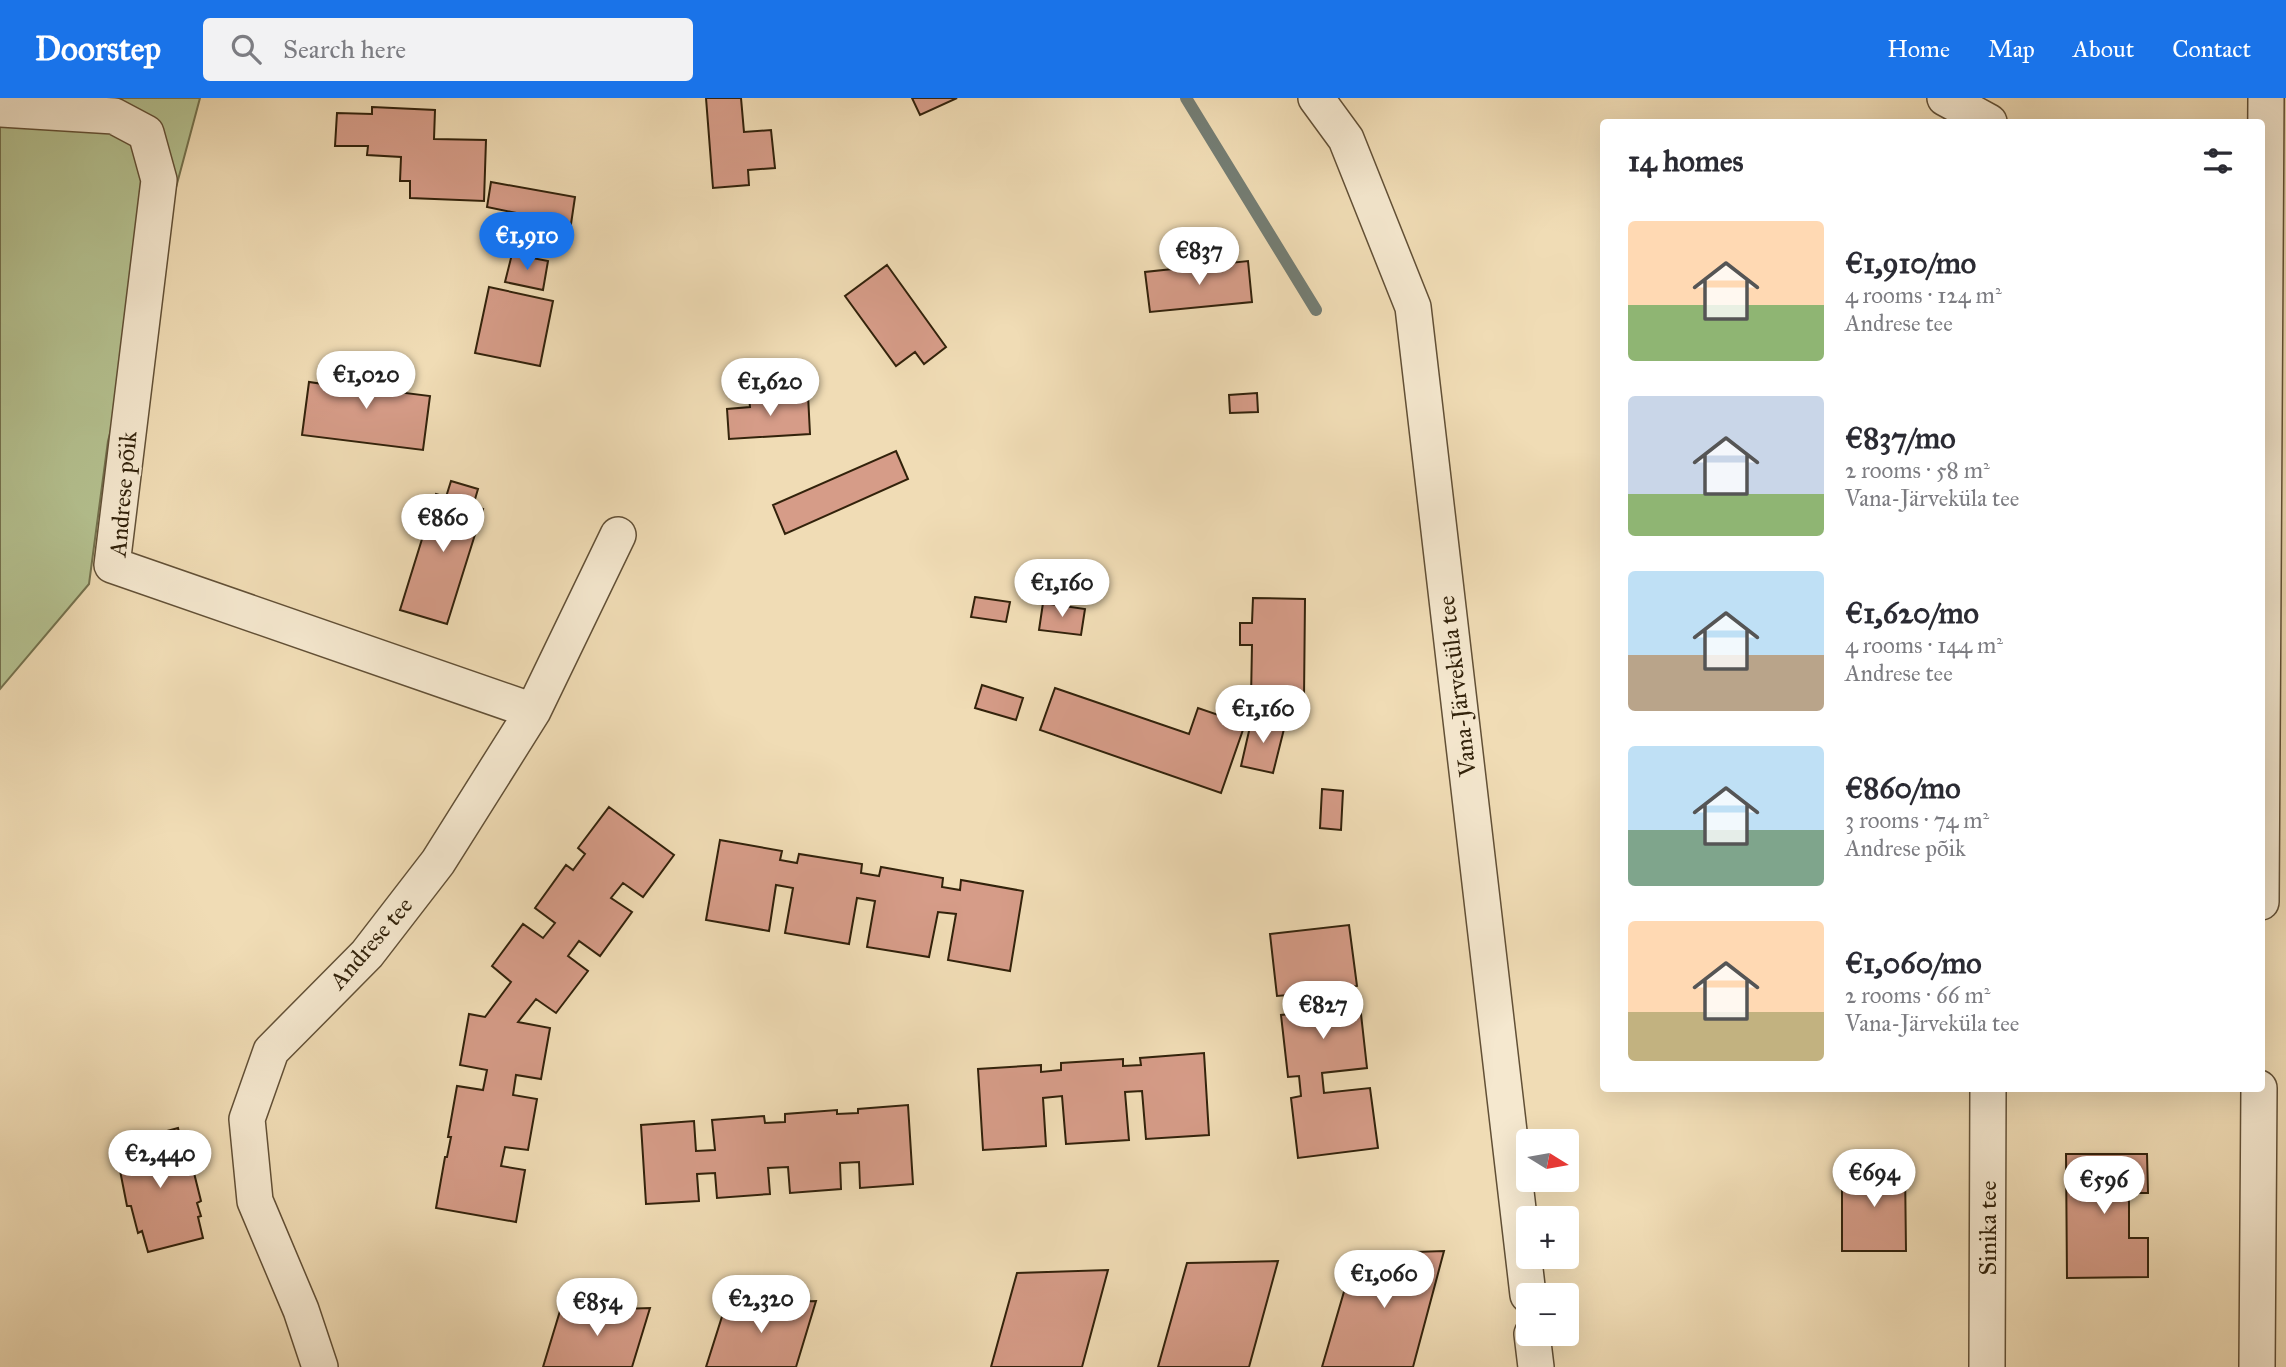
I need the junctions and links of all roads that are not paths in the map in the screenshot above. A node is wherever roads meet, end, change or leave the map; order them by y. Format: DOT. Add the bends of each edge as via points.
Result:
graph roads {
  1 [pos="1316,98"];
  2 [pos="1945,98"];
  3 [pos="2266,98"];
  4 [pos="0,109"];
  5 [pos="1984,119"];
  6 [pos="2265,256"];
  7 [pos="618,535"];
  8 [pos="533,711"];
  9 [pos="1988,1092"];
  10 [pos="2259,1092"];
  11 [pos="1527,1283"];
  12 [pos="1533,1346"];
  13 [pos="320,1367"];
  14 [pos="1536,1367"];
  15 [pos="1987,1367"];
  16 [pos="2257,1367"];
  1 -- 11 [label="street, Vana-Järveküla tee" via="1346,139 1413,307"];
  2 -- 5 [label="street"];
  3 -- 6 [label="street"];
  4 -- 8 [label="street, Andrese põik" via="114,116 146,133 159,180 112,565"];
  7 -- 8 [label="street, Andrese tee"];
  8 -- 13 [label="street, Andrese tee" via="430,872 366,954 271,1051 247,1119 255,1201"];
  9 -- 15 [label="street, Sinika tee"];
  10 -- 16 [label="street"];
  12 -- 14 [label="street"];
}
